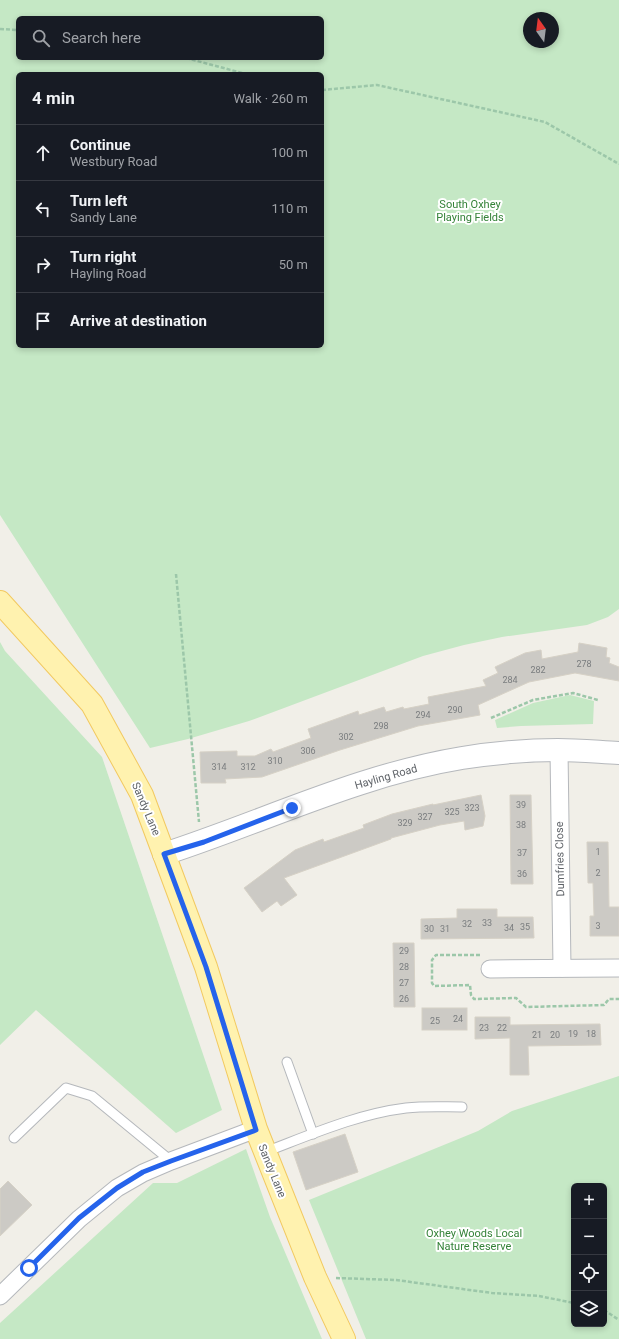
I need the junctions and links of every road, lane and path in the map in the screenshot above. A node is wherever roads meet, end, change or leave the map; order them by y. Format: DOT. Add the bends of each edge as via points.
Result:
graph roads {
  1 [pos="0,29"];
  2 [pos="16,30"];
  3 [pos="194,60"];
  4 [pos="238,72"];
  5 [pos="324,90"];
  6 [pos="619,164"];
  7 [pos="176,574"];
  8 [pos="0,602"];
  9 [pos="598,700"];
  10 [pos="491,718"];
  11 [pos="559,750"];
  12 [pos="619,753"];
  13 [pos="204,842"];
  14 [pos="164,854"];
  15 [pos="436,955"];
  16 [pos="562,968"];
  17 [pos="619,968"];
  18 [pos="490,969"];
  19 [pos="619,999"];
  20 [pos="287,1062"];
  21 [pos="462,1107"];
  22 [pos="256,1130"];
  23 [pos="313,1134"];
  24 [pos="14,1138"];
  25 [pos="265,1152"];
  26 [pos="171,1161"];
  27 [pos="315,1277"];
  28 [pos="0,1296"];
  29 [pos="571,1302"];
  30 [pos="607,1312"];
  31 [pos="619,1320"];
  32 [pos="344,1339"];
  1 -- 2 [label="path"];
  3 -- 4 [label="path"];
  5 -- 6 [label="path" via="376,85 545,122"];
  7 -- 13 [label="path" via="199,825"];
  8 -- 14 [label="main road, Sandy Lane" via="92,704 142,795"];
  9 -- 10 [label="path" via="573,692 533,700"];
  11 -- 12 [label="street, Hayling Road"];
  11 -- 13 [label="street, Hayling Road" via="497,753 388,775"];
  11 -- 16 [label="street, Dumfries Close"];
  13 -- 14 [label="street, Hayling Road"];
  14 -- 22 [label="main road, Sandy Lane" via="206,967"];
  15 -- 19 [label="path" via="432,960 434,986 470,985 474,999 516,998 526,1007 604,1005 609,999"];
  16 -- 17 [label="street"];
  16 -- 18 [label="street"];
  20 -- 23 [label="lane"];
  21 -- 23 [label="lane" via="431,1106 404,1109 367,1116"];
  22 -- 25 [label="main road, Sandy Lane"];
  22 -- 26 [label="street"];
  23 -- 25 [label="lane"];
  24 -- 26 [label="lane" via="66,1088 92,1096"];
  25 -- 27 [label="main road, Sandy Lane"];
  26 -- 28 [label="street" via="143,1172 117,1188 79,1218"];
  27 -- 29 [label="path" via="396,1280 492,1293 539,1296"];
  27 -- 32 [label="main road, Sandy Lane"];
  30 -- 31 [label="path"];
}
